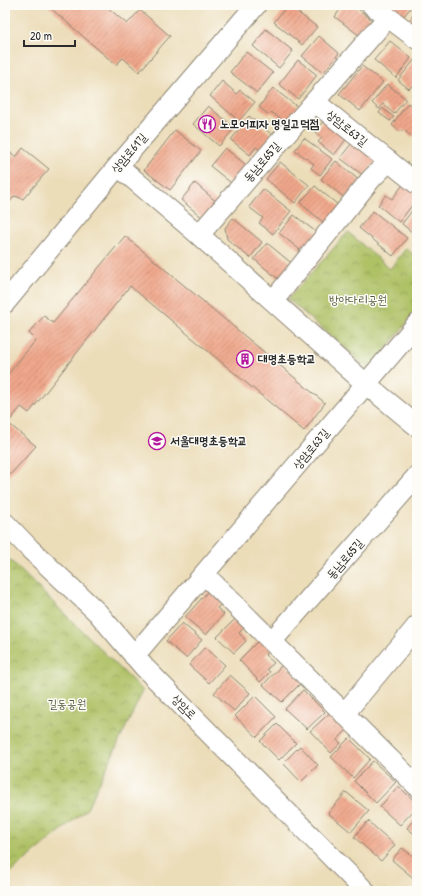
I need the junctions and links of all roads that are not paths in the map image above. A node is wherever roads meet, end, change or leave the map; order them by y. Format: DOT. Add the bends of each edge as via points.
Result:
graph roads {
  1 [pos="256,5"];
  2 [pos="372,5"];
  3 [pos="388,17"];
  4 [pos="417,39"];
  5 [pos="315,102"];
  6 [pos="389,161"];
  7 [pos="118,166"];
  8 [pos="417,184"];
  9 [pos="199,235"];
  10 [pos="273,300"];
  11 [pos="5,303"];
  12 [pos="417,324"];
  13 [pos="366,384"];
  14 [pos="417,426"];
  15 [pos="417,476"];
  16 [pos="5,523"];
  17 [pos="204,574"];
  18 [pos="417,626"];
  19 [pos="272,642"];
  20 [pos="134,656"];
  21 [pos="344,714"];
  22 [pos="415,781"];
  23 [pos="365,891"];
  1 -- 7 [label="street, 상암로61길"];
  2 -- 3 [label="street"];
  3 -- 4 [label="street"];
  3 -- 5 [label="street, 동남로65길"];
  5 -- 6 [label="street, 상암로63길"];
  5 -- 9 [label="street, 동남로65길"];
  6 -- 8 [label="street, 상암로63길"];
  6 -- 10 [label="street" via="371,179"];
  7 -- 9 [label="street"];
  7 -- 11 [label="street, 상암로61길"];
  9 -- 10 [label="street"];
  10 -- 13 [label="street"];
  12 -- 13 [label="street, 상암로63길"];
  13 -- 14 [label="street"];
  13 -- 17 [label="street, 상암로63길"];
  15 -- 19 [label="street, 동남로65길"];
  16 -- 20 [label="street, 상암로" via="98,613"];
  17 -- 19 [label="street"];
  17 -- 20 [label="street, 상암로63길"];
  18 -- 21 [label="street"];
  19 -- 21 [label="street"];
  20 -- 23 [label="street, 상암로"];
  21 -- 22 [label="street"];
}
